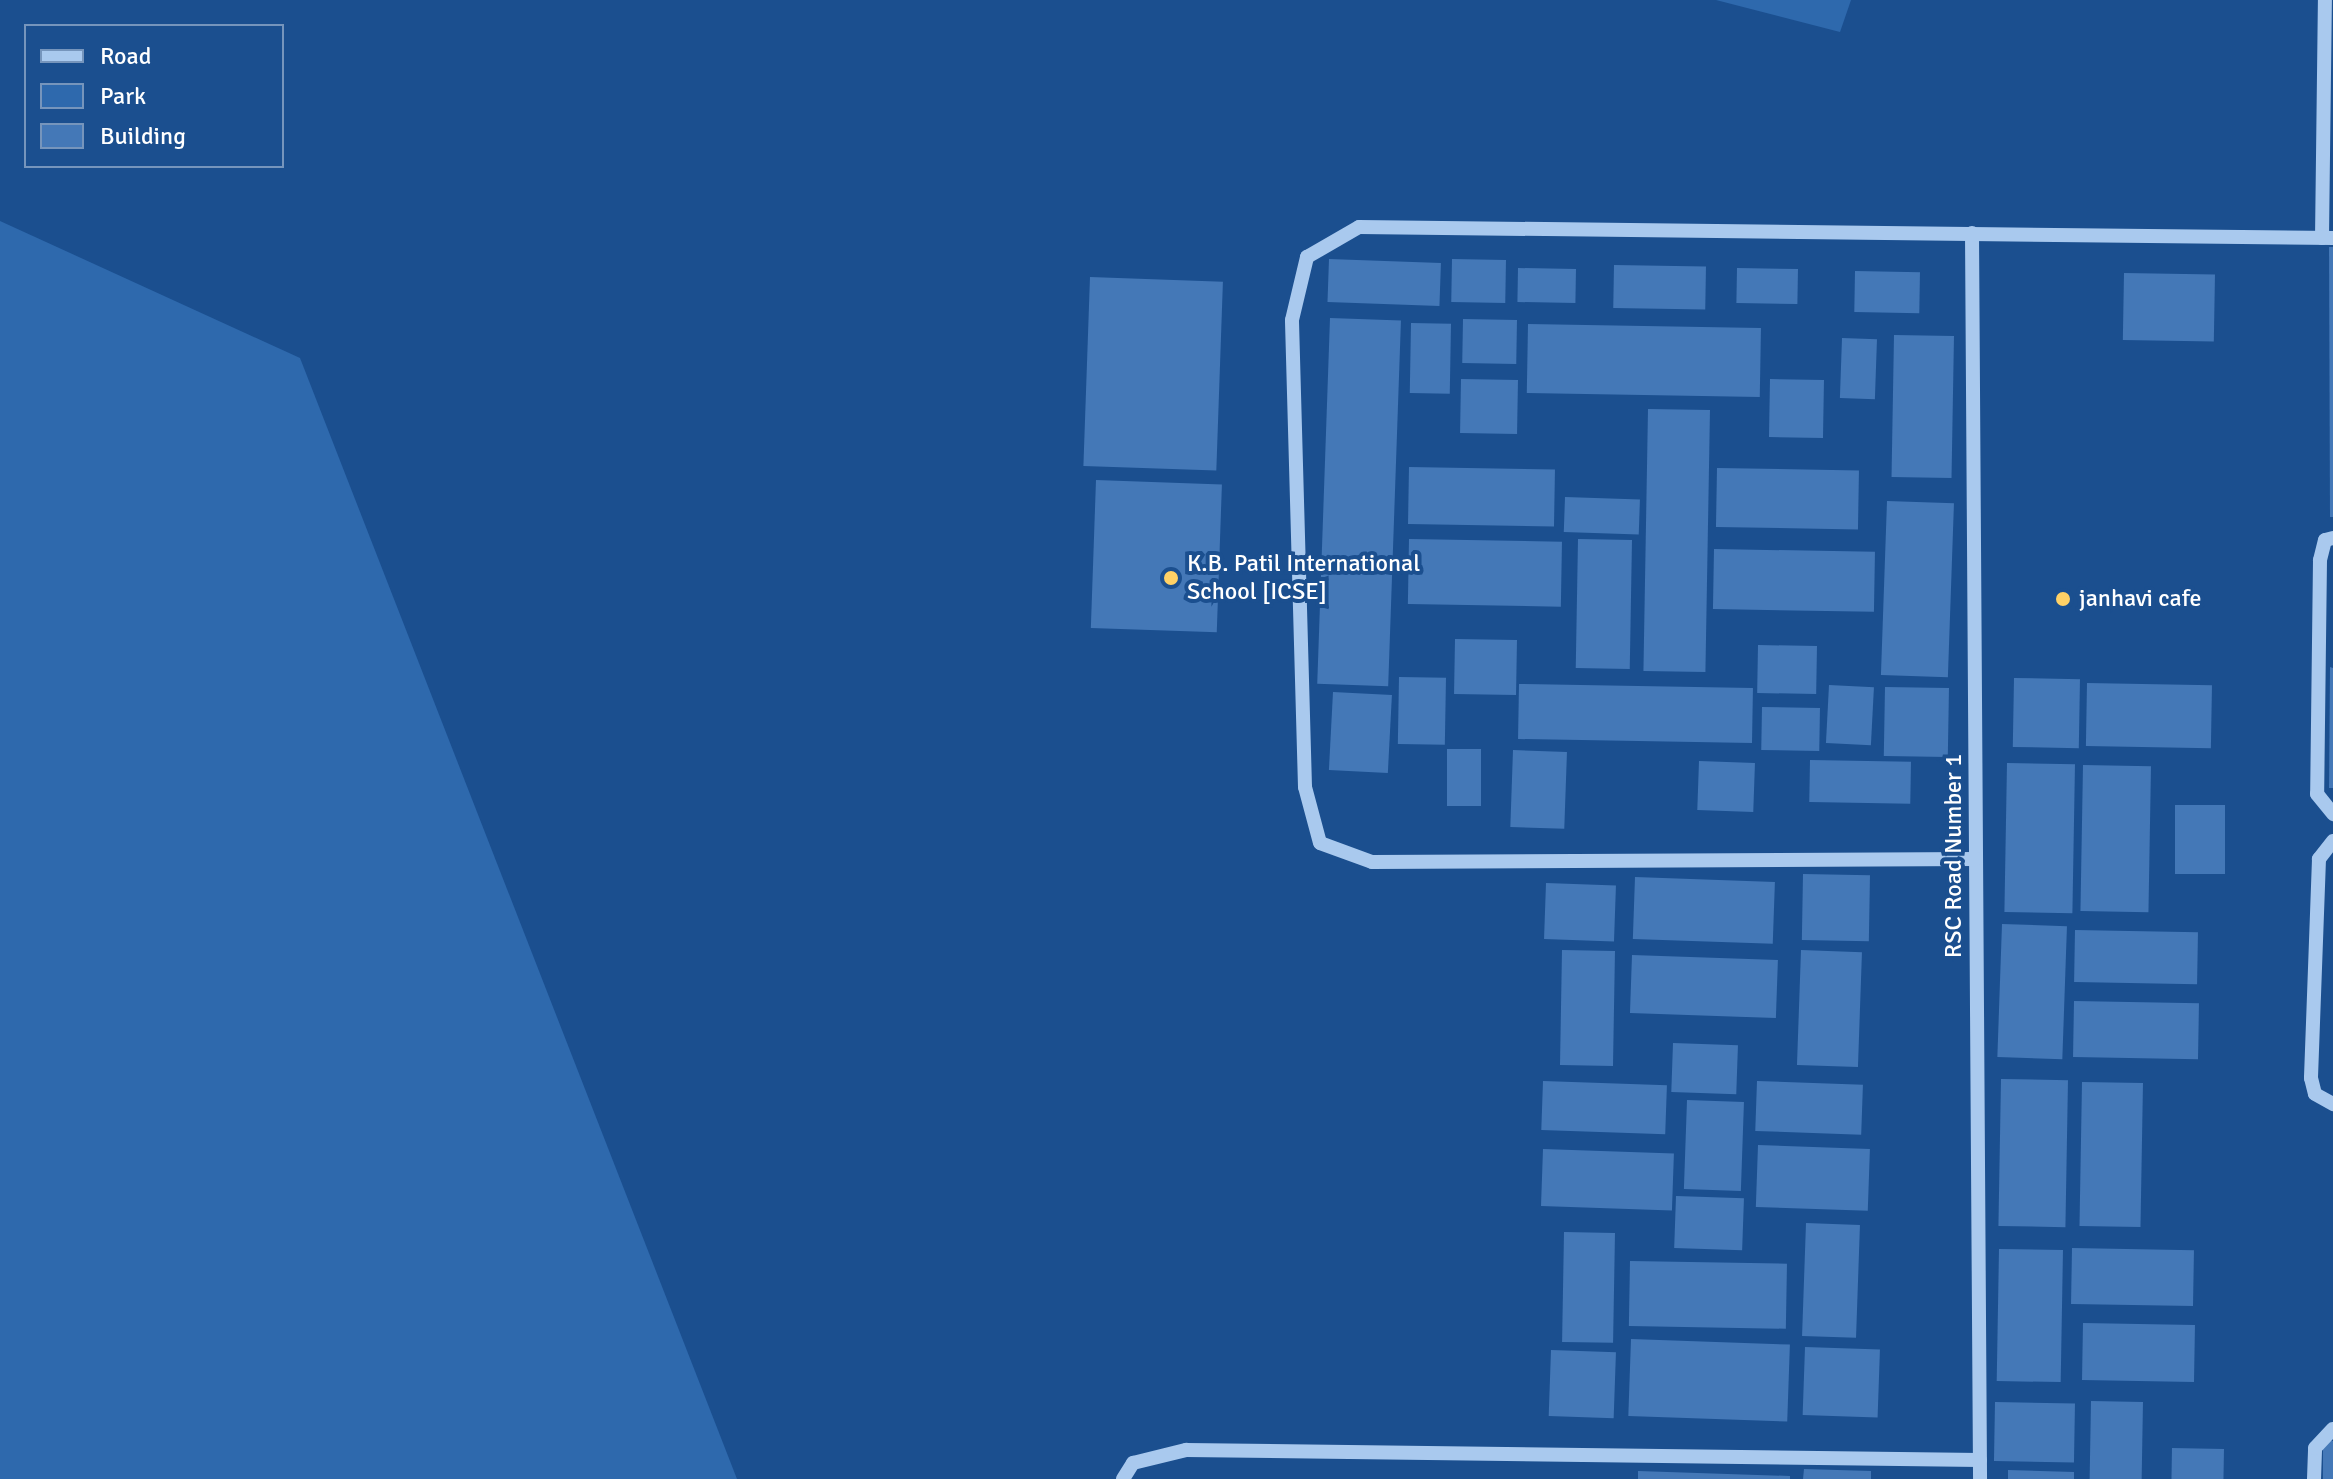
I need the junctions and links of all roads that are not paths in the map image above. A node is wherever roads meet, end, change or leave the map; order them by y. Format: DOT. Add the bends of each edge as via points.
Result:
graph roads {
  1 [pos="2325,0"];
  2 [pos="1972,233"];
  3 [pos="2327,238"];
  4 [pos="2333,538"];
  5 [pos="2333,814"];
  6 [pos="2333,841"];
  7 [pos="1976,859"];
  8 [pos="2333,1104"];
  9 [pos="2333,1429"];
  10 [pos="1980,1460"];
  11 [pos="1123,1479"];
  12 [pos="1980,1479"];
  13 [pos="2314,1479"];
  1 -- 3 [label="street"];
  2 -- 3 [label="street"];
  2 -- 7 [label="street, RSC Road Number 1"];
  2 -- 7 [label="street" via="1359,227 1307,257 1292,320 1305,787 1320,843 1372,862"];
  4 -- 5 [label="street" via="2325,540 2320,560 2317,794"];
  6 -- 8 [label="street" via="2319,859 2311,1078 2315,1094"];
  7 -- 10 [label="street, RSC Road Number 1"];
  9 -- 13 [label="street" via="2315,1448"];
  10 -- 11 [label="street" via="1186,1450 1133,1463"];
  10 -- 12 [label="street, RSC Road Number 1"];
}
